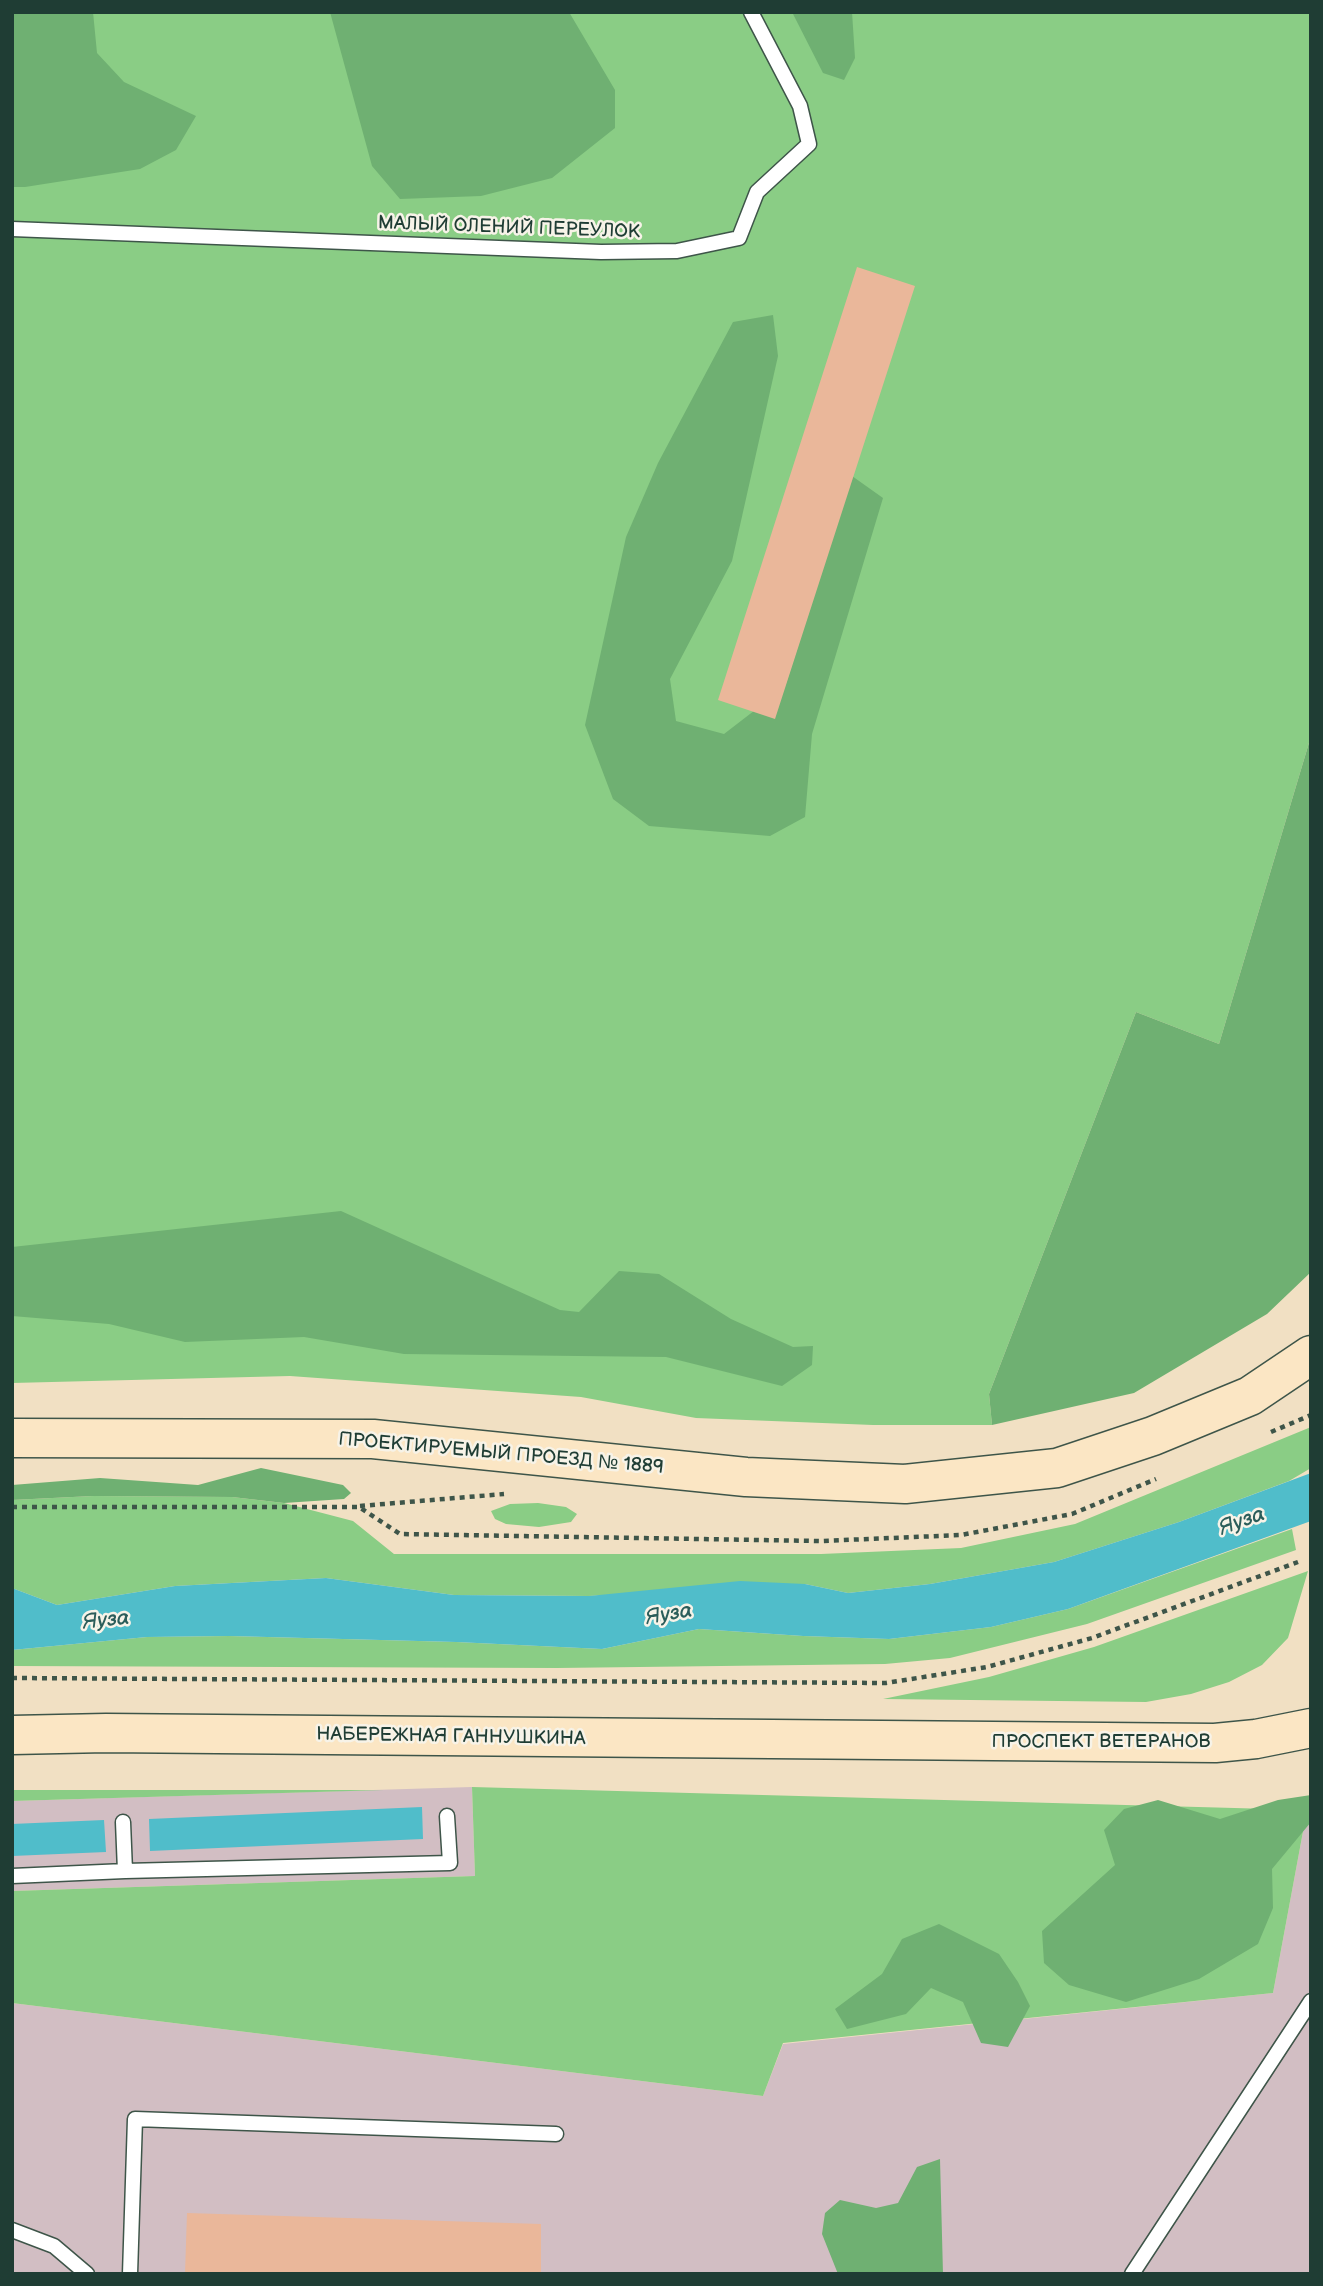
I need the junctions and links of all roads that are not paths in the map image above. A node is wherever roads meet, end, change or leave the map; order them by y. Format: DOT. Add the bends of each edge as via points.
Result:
graph roads {
  1 [pos="751,12"];
  2 [pos="12,229"];
  3 [pos="1311,1355"];
  4 [pos="12,1438"];
  5 [pos="1311,1728"];
  6 [pos="12,1735"];
  7 [pos="890,1740"];
  8 [pos="447,1816"];
  9 [pos="123,1822"];
  10 [pos="125,1871"];
  11 [pos="12,1877"];
  12 [pos="1311,2001"];
  13 [pos="556,2134"];
  14 [pos="12,2230"];
  15 [pos="87,2274"];
  16 [pos="130,2274"];
  17 [pos="1132,2274"];
  1 -- 2 [label="lane, МАЛЫЙ ОЛЕНИЙ ПЕРЕУЛОК" via="800,106 809,144 757,192 739,237 677,251 601,252"];
  3 -- 4 [label="main road, ПРОЕКТИРУЕМЫЙ ПРОЕЗД № 1889" via="1250,1396 1153,1436 1057,1468 905,1484 746,1477 373,1439"];
  5 -- 7 [label="main road, ПРОСПЕКТ ВЕТЕРАНОВ" via="1215,1743"];
  6 -- 7 [label="main road, НАБЕРЕЖНАЯ ГАННУШКИНА"];
  8 -- 10 [label="lane" via="450,1863"];
  9 -- 10 [label="lane"];
  10 -- 11 [label="lane"];
  12 -- 17 [label="lane"];
  13 -- 16 [label="lane" via="135,2119"];
  14 -- 15 [label="lane" via="54,2246"];
}
